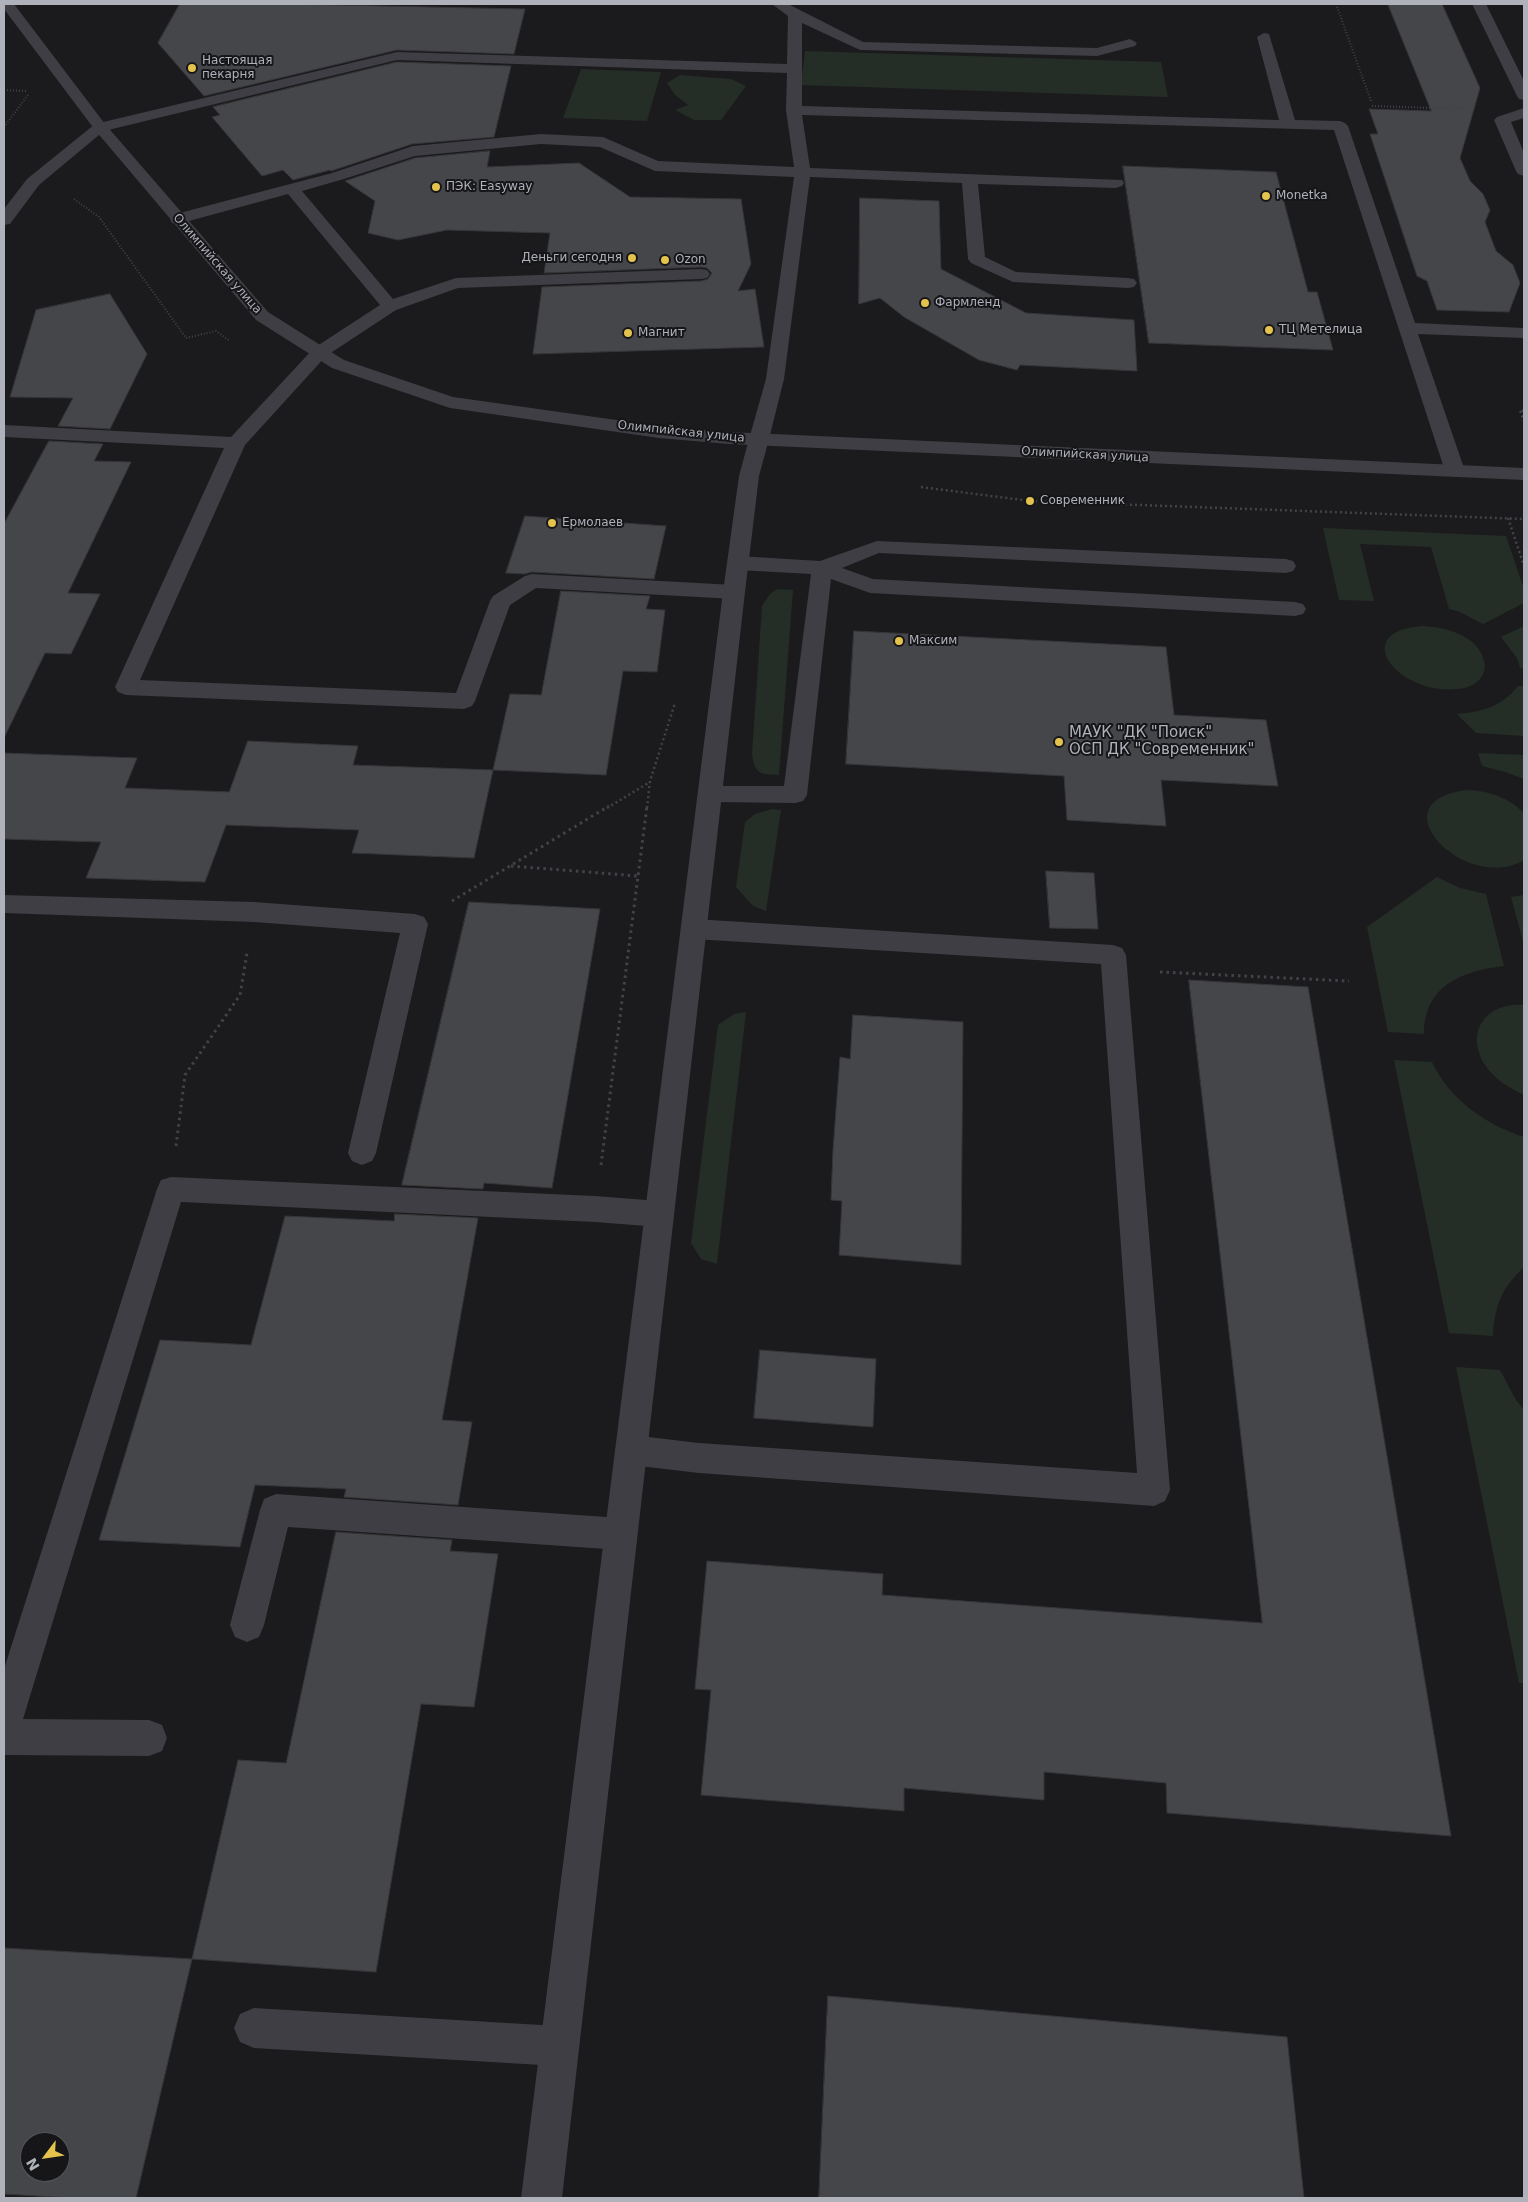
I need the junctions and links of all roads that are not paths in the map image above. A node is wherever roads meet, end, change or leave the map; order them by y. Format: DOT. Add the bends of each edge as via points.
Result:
graph roads {
  1 [pos="7,4"];
  2 [pos="780,4"];
  3 [pos="1479,4"];
  4 [pos="795,14"];
  5 [pos="1264,37"];
  6 [pos="1130,43"];
  7 [pos="794,69"];
  8 [pos="1524,96"];
  9 [pos="794,110"];
  10 [pos="1524,113"];
  11 [pos="1288,124"];
  12 [pos="100,127"];
  13 [pos="1524,171"];
  14 [pos="802,172"];
  15 [pos="970,179"];
  16 [pos="1116,183"];
  17 [pos="291,188"];
  18 [pos="178,219"];
  19 [pos="4,220"];
  20 [pos="700,274"];
  21 [pos="1128,283"];
  22 [pos="390,306"];
  23 [pos="1407,328"];
  24 [pos="1524,332"];
  25 [pos="320,352"];
  26 [pos="4,431"];
  27 [pos="759,439"];
  28 [pos="236,443"];
  29 [pos="1455,471"];
  30 [pos="1524,474"];
  31 [pos="738,563"];
  32 [pos="1286,566"];
  33 [pos="822,568"];
  34 [pos="734,592"];
  35 [pos="1295,609"];
  36 [pos="710,794"];
  37 [pos="4,904"];
  38 [pos="694,929"];
  39 [pos="362,1153"];
  40 [pos="659,1214"];
  41 [pos="631,1450"];
  42 [pos="621,1534"];
  43 [pos="248,1625"];
  44 [pos="4,1724"];
  45 [pos="4,1737"];
  46 [pos="148,1738"];
  47 [pos="254,2028"];
  48 [pos="558,2046"];
  49 [pos="540,2198"];
  1 -- 12 [label="street, Олимпийская улица"];
  2 -- 4 [label="street"];
  3 -- 8 [label="street"];
  4 -- 6 [label="street" via="860,46 1097,52"];
  4 -- 7 [label="street"];
  5 -- 11 [label="street"];
  7 -- 9 [label="street"];
  7 -- 12 [label="street" via="397,56"];
  9 -- 11 [label="street"];
  9 -- 14 [label="street"];
  10 -- 13 [label="street" via="1502,120"];
  11 -- 23 [label="street" via="1340,126"];
  12 -- 18 [label="street, Олимпийская улица"];
  12 -- 19 [label="street" via="33,182"];
  14 -- 15 [label="street"];
  14 -- 17 [label="street" via="655,166 603,142 541,139 413,151"];
  14 -- 27 [label="street" via="775,379"];
  15 -- 16 [label="street"];
  15 -- 21 [label="street" via="977,259 1012,277"];
  17 -- 18 [label="street"];
  17 -- 22 [label="street"];
  18 -- 25 [label="street, Олимпийская улица" via="262,316"];
  20 -- 22 [label="street" via="456,283"];
  22 -- 25 [label="street"];
  23 -- 24 [label="street"];
  23 -- 29 [label="street"];
  25 -- 27 [label="street, Олимпийская улица" via="338,364 450,402 659,432"];
  25 -- 28 [label="street"];
  26 -- 28 [label="street"];
  27 -- 29 [label="street, Олимпийская улица"];
  27 -- 31 [label="street" via="749,476"];
  28 -- 34 [label="street" via="126,687 464,701 501,601 532,581"];
  29 -- 30 [label="street, Олимпийская улица"];
  31 -- 33 [label="street"];
  31 -- 34 [label="street"];
  32 -- 33 [label="street" via="877,547"];
  33 -- 35 [label="street" via="870,586"];
  33 -- 36 [label="street" via="795,796"];
  34 -- 36 [label="street"];
  36 -- 38 [label="street"];
  37 -- 39 [label="street" via="254,912 415,924"];
  38 -- 40 [label="street"];
  38 -- 41 [label="street" via="1113,955 1154,1490 709,1459"];
  40 -- 41 [label="street"];
  40 -- 44 [label="street" via="171,1189"];
  41 -- 42 [label="street"];
  42 -- 43 [label="street" via="276,1510"];
  42 -- 48 [label="street"];
  45 -- 46 [label="street"];
  47 -- 48 [label="street"];
  48 -- 49 [label="street"];
}
